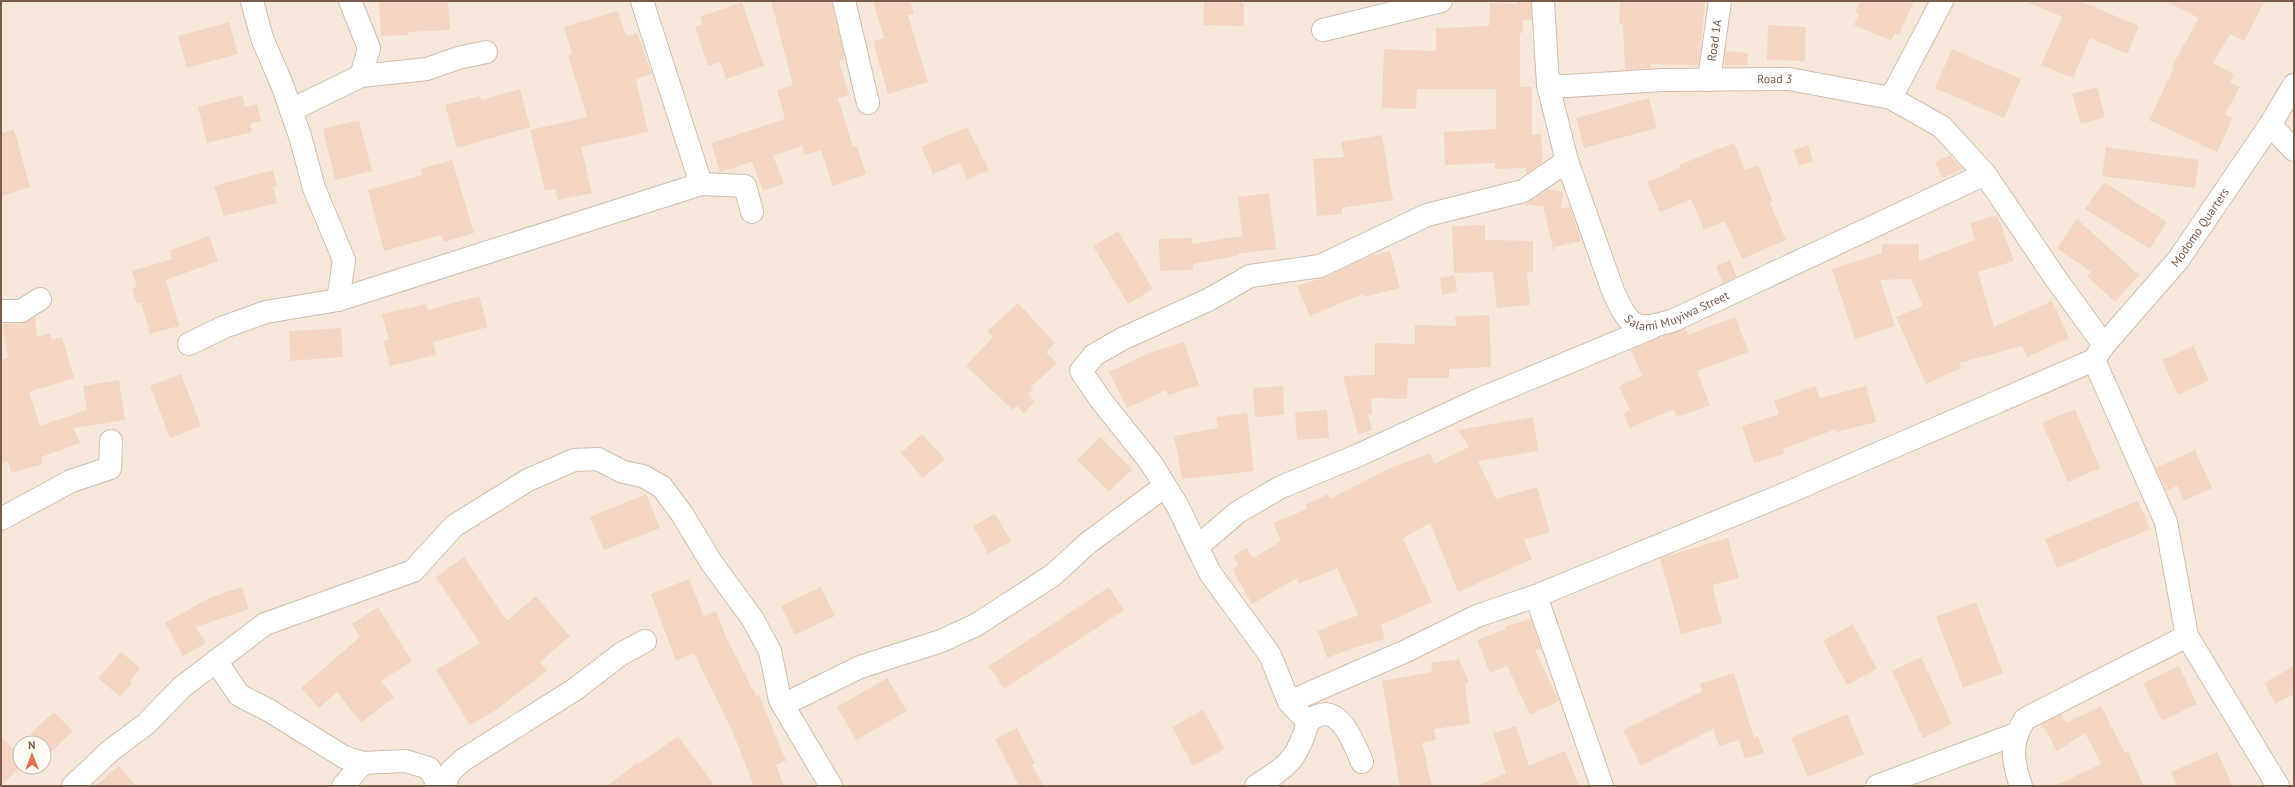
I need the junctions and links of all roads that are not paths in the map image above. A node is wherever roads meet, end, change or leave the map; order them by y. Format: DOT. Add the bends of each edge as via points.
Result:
graph roads {
  1 [pos="252,1"];
  2 [pos="350,1"];
  3 [pos="642,1"];
  4 [pos="844,1"];
  5 [pos="1441,1"];
  6 [pos="1543,1"];
  7 [pos="1720,1"];
  8 [pos="1942,1"];
  9 [pos="1323,30"];
  10 [pos="486,52"];
  11 [pos="361,76"];
  12 [pos="1709,80"];
  13 [pos="1548,85"];
  14 [pos="2294,85"];
  15 [pos="1891,98"];
  16 [pos="868,103"];
  17 [pos="291,110"];
  18 [pos="2270,125"];
  19 [pos="2294,150"];
  20 [pos="1567,161"];
  21 [pos="1985,174"];
  22 [pos="701,184"];
  23 [pos="752,212"];
  24 [pos="40,299"];
  25 [pos="338,300"];
  26 [pos="1,311"];
  27 [pos="1651,328"];
  28 [pos="189,344"];
  29 [pos="2099,352"];
  30 [pos="111,441"];
  31 [pos="1165,486"];
  32 [pos="1,519"];
  33 [pos="1197,547"];
  34 [pos="1536,596"];
  35 [pos="2187,636"];
  36 [pos="645,641"];
  37 [pos="216,661"];
  38 [pos="1289,702"];
  39 [pos="783,704"];
  40 [pos="1308,722"];
  41 [pos="2016,734"];
  42 [pos="1362,762"];
  43 [pos="363,763"];
  44 [pos="441,778"];
  45 [pos="73,786"];
  46 [pos="343,786"];
  47 [pos="831,786"];
  48 [pos="1256,786"];
  49 [pos="1602,786"];
  50 [pos="1877,786"];
  51 [pos="2021,786"];
  52 [pos="2278,786"];
  1 -- 17 [label="street" via="262,38"];
  2 -- 11 [label="street" via="368,48"];
  3 -- 22 [label="street"];
  4 -- 16 [label="street"];
  5 -- 9 [label="street"];
  6 -- 13 [label="street, Salami Muyiwa Street"];
  7 -- 12 [label="street, Road 1A"];
  8 -- 15 [label="street"];
  10 -- 11 [label="street" via="427,69"];
  11 -- 17 [label="street"];
  12 -- 13 [label="street, Road 3"];
  12 -- 15 [label="street, Road 3" via="1789,80"];
  13 -- 20 [label="street, Salami Muyiwa Street"];
  14 -- 18 [label="street, Modomo Quarters"];
  15 -- 21 [label="street, Road 3" via="1942,127"];
  17 -- 25 [label="street" via="314,188 344,260"];
  18 -- 19 [label="street"];
  18 -- 29 [label="street, Modomo Quarters" via="2178,260"];
  20 -- 27 [label="street, Salami Muyiwa Street" via="1622,311 1633,324"];
  20 -- 31 [label="street" via="1523,192 1427,215 1320,266 1250,276 1210,299 1122,339 1094,355 1081,371 1151,463"];
  21 -- 27 [label="street, Salami Muyiwa Street" via="1674,320"];
  21 -- 29 [label="street, Road 3" via="2056,279"];
  22 -- 23 [label="street" via="745,186"];
  22 -- 25 [label="street"];
  24 -- 26 [label="street" via="21,310"];
  25 -- 28 [label="street" via="266,312 224,327"];
  27 -- 33 [label="street" via="1478,400 1359,455 1281,487 1238,512"];
  29 -- 34 [label="street" via="1787,493"];
  29 -- 35 [label="street, Road 3" via="2166,522"];
  30 -- 32 [label="street" via="110,468 71,481"];
  31 -- 33 [label="street"];
  31 -- 39 [label="street" via="1088,543 1053,575 976,625 941,641 860,667"];
  33 -- 38 [label="street" via="1224,593 1270,655"];
  34 -- 38 [label="street" via="1477,616 1406,651"];
  34 -- 49 [label="street"];
  35 -- 41 [label="street" via="2025,719"];
  35 -- 52 [label="street"];
  36 -- 44 [label="street" via="621,654 542,711 463,760"];
  37 -- 39 [label="street" via="265,624 412,571 454,526 528,480 574,460 598,459 622,472 643,476 662,487 711,562 752,618 770,651"];
  37 -- 43 [label="street" via="239,695 344,757"];
  37 -- 45 [label="street" via="182,687 146,724 110,751"];
  38 -- 40 [label="street"];
  39 -- 47 [label="street"];
  40 -- 42 [label="street" via="1315,716 1327,715 1338,718 1346,728"];
  40 -- 48 [label="street" via="1304,738 1292,760"];
  41 -- 50 [label="street"];
  41 -- 51 [label="street" via="2013,748"];
  43 -- 44 [label="street" via="405,762"];
  43 -- 46 [label="street"];
}
